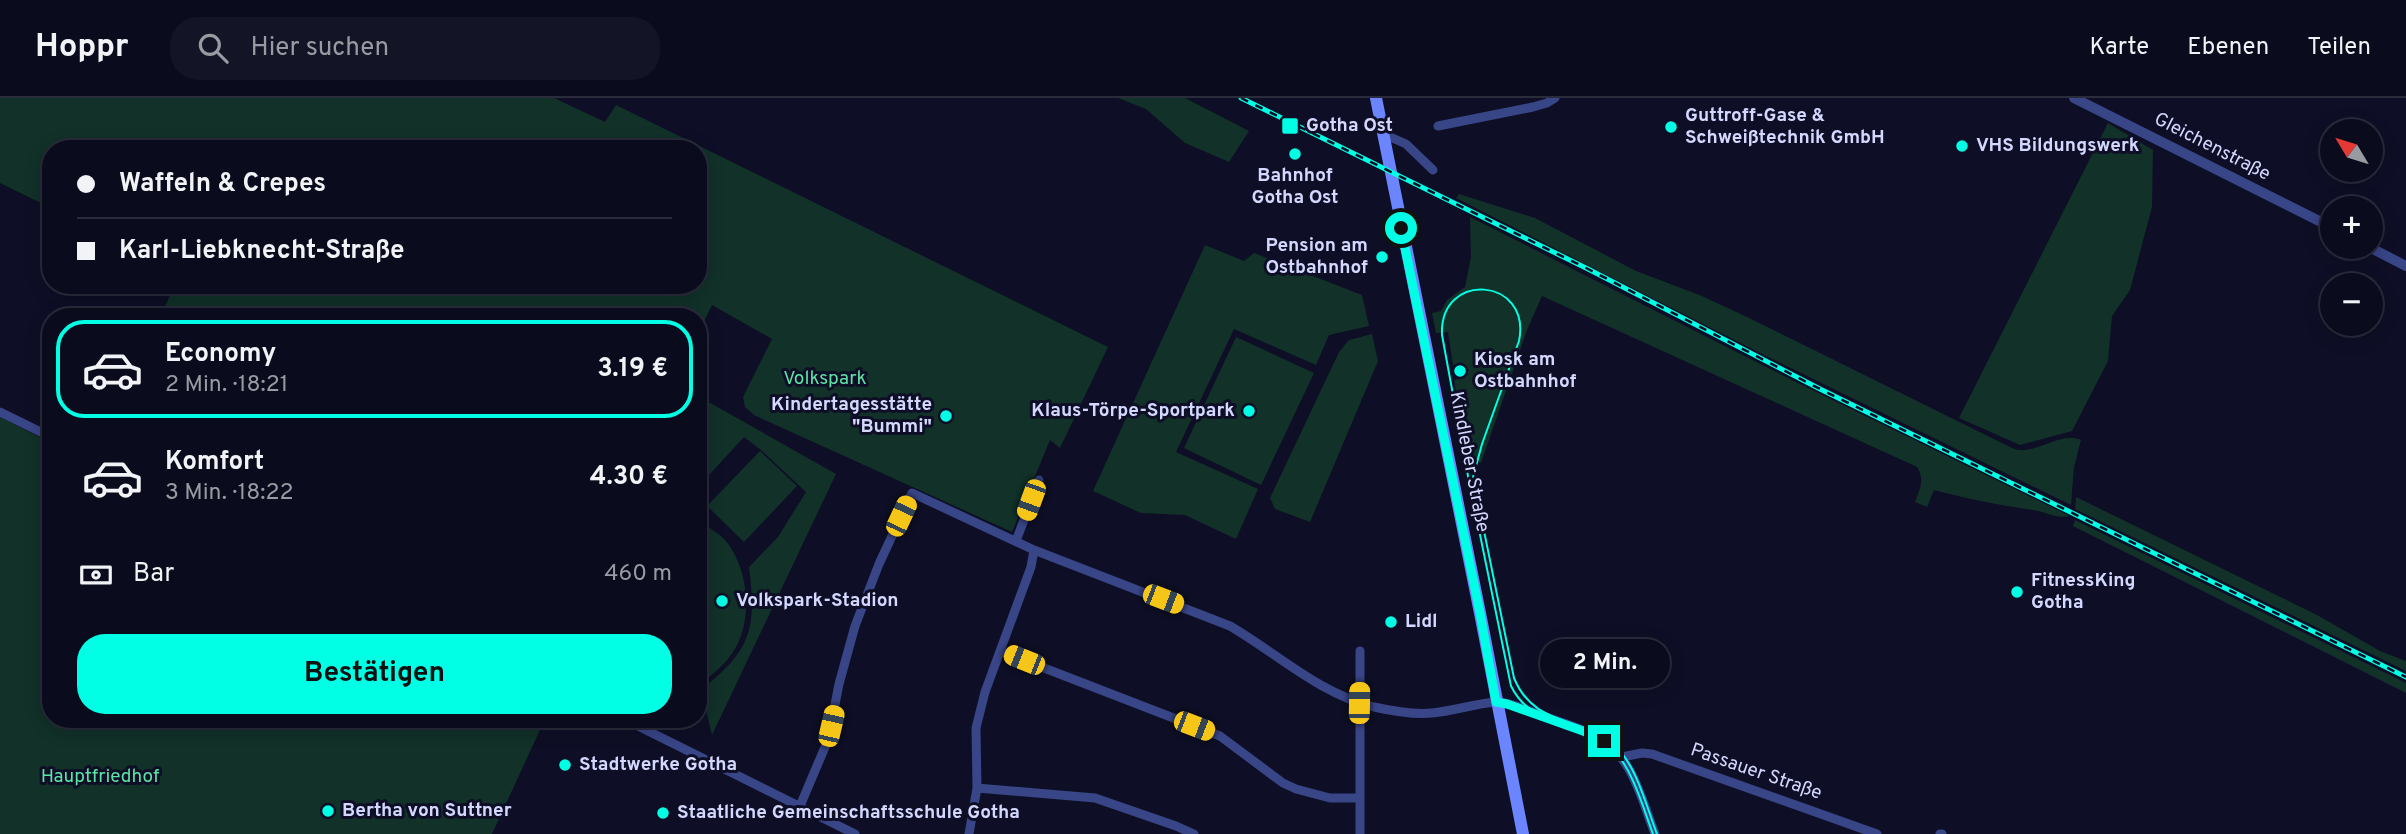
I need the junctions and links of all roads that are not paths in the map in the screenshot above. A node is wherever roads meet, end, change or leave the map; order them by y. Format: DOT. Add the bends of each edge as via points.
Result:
graph roads {
  1 [pos="1376,98"];
  2 [pos="1555,98"];
  3 [pos="2074,98"];
  4 [pos="1438,126"];
  5 [pos="1388,136"];
  6 [pos="1433,170"];
  7 [pos="2320,221"];
  8 [pos="2383,254"];
  9 [pos="2406,266"];
  10 [pos="0,412"];
  11 [pos="42,433"];
  12 [pos="1039,480"];
  13 [pos="1016,541"];
  14 [pos="1034,550"];
  15 [pos="1000,650"];
  16 [pos="1360,650"];
  17 [pos="1496,702"];
  18 [pos="1359,703"];
  19 [pos="642,728"];
  20 [pos="1622,757"];
  21 [pos="977,788"];
  22 [pos="1359,799"];
  23 [pos="800,807"];
  24 [pos="855,834"];
  25 [pos="969,834"];
  26 [pos="1194,834"];
  27 [pos="1360,834"];
  28 [pos="1523,834"];
  29 [pos="1655,834"];
  30 [pos="1877,834"];
  1 -- 17 [label="main road, Kindleber Straße"];
  2 -- 4 [label="street" via="1533,107"];
  3 -- 7 [label="street, Gleichenstraße"];
  5 -- 6 [label="street" via="1406,144"];
  8 -- 9 [label="street"];
  10 -- 11 [label="street"];
  12 -- 13 [label="street"];
  13 -- 14 [label="street"];
  13 -- 23 [label="street" via="912,493 855,626 828,740"];
  14 -- 15 [label="street"];
  14 -- 18 [label="street" via="1230,626 1312,682"];
  15 -- 21 [label="street" via="976,728"];
  15 -- 22 [label="street" via="1220,736 1296,789 1329,798"];
  16 -- 18 [label="street"];
  17 -- 18 [label="street" via="1430,714"];
  17 -- 20 [label="street" via="1594,735"];
  17 -- 28 [label="main road, Kindleber Straße"];
  18 -- 22 [label="street"];
  19 -- 23 [label="street"];
  20 -- 29 [label="street"];
  20 -- 30 [label="street, Passauer Straße" via="1652,754"];
  21 -- 25 [label="street"];
  21 -- 26 [label="street" via="1095,798"];
  22 -- 27 [label="street"];
  23 -- 24 [label="street"];
}
